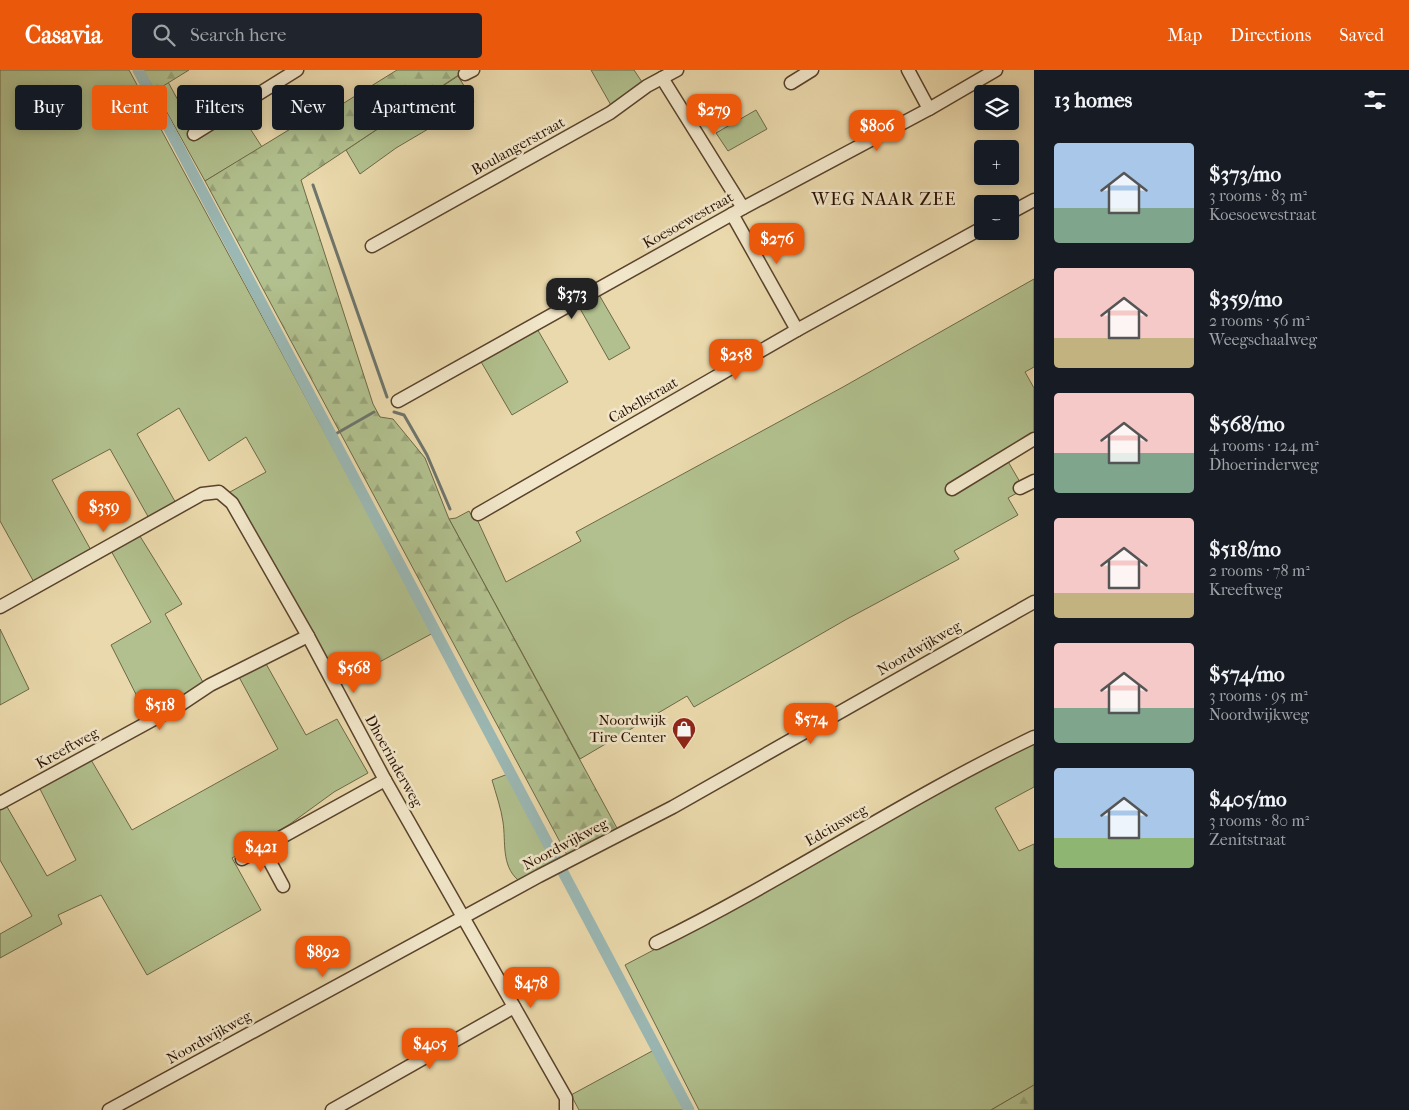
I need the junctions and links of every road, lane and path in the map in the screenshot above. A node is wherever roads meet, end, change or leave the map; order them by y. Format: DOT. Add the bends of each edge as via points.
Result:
graph roads {
  1 [pos="297,70"];
  2 [pos="677,70"];
  3 [pos="812,70"];
  4 [pos="908,70"];
  5 [pos="996,70"];
  6 [pos="662,78"];
  7 [pos="791,83"];
  8 [pos="929,109"];
  9 [pos="194,134"];
  10 [pos="1034,200"];
  11 [pos="1019,208"];
  12 [pos="737,211"];
  13 [pos="974,232"];
  14 [pos="372,246"];
  15 [pos="798,330"];
  16 [pos="398,402"];
  17 [pos="1034,439"];
  18 [pos="1034,481"];
  19 [pos="1020,488"];
  20 [pos="952,489"];
  21 [pos="478,514"];
  22 [pos="1034,602"];
  23 [pos="0,607"];
  24 [pos="308,636"];
  25 [pos="1034,737"];
  26 [pos="385,780"];
  27 [pos="0,803"];
  28 [pos="262,847"];
  29 [pos="242,859"];
  30 [pos="283,886"];
  31 [pos="463,918"];
  32 [pos="656,943"];
  33 [pos="514,1007"];
  34 [pos="109,1110"];
  35 [pos="332,1110"];
  36 [pos="566,1110"];
  1 -- 9 [label="street"];
  2 -- 6 [label="street, Boulangerstraat"];
  3 -- 7 [label="street"];
  4 -- 8 [label="street"];
  5 -- 8 [label="street, Koesoewestraat"];
  6 -- 12 [label="street"];
  6 -- 14 [label="street, Boulangerstraat" via="610,113"];
  8 -- 12 [label="street, Koesoewestraat"];
  10 -- 11 [label="street"];
  12 -- 15 [label="street"];
  12 -- 16 [label="street, Koesoewestraat"];
  13 -- 15 [label="street, Cabellstraat"];
  15 -- 21 [label="street, Cabellstraat"];
  17 -- 20 [label="street"];
  18 -- 19 [label="street"];
  22 -- 31 [label="street, Noordwijkweg" via="674,807"];
  23 -- 24 [label="street, Dhoerinderweg" via="202,494 219,492 232,502"];
  24 -- 26 [label="street, Dhoerinderweg"];
  24 -- 27 [label="street, Kreeftweg" via="210,685 180,705"];
  25 -- 32 [label="street, Edciusweg" via="928,791 703,920"];
  26 -- 28 [label="street"];
  26 -- 31 [label="street, Dhoerinderweg"];
  28 -- 29 [label="street"];
  28 -- 30 [label="street"];
  31 -- 33 [label="street, Dhoerinderweg"];
  31 -- 34 [label="street, Noordwijkweg"];
  33 -- 35 [label="street"];
  33 -- 36 [label="street, Dhoerinderweg" via="566,1098"];
}
